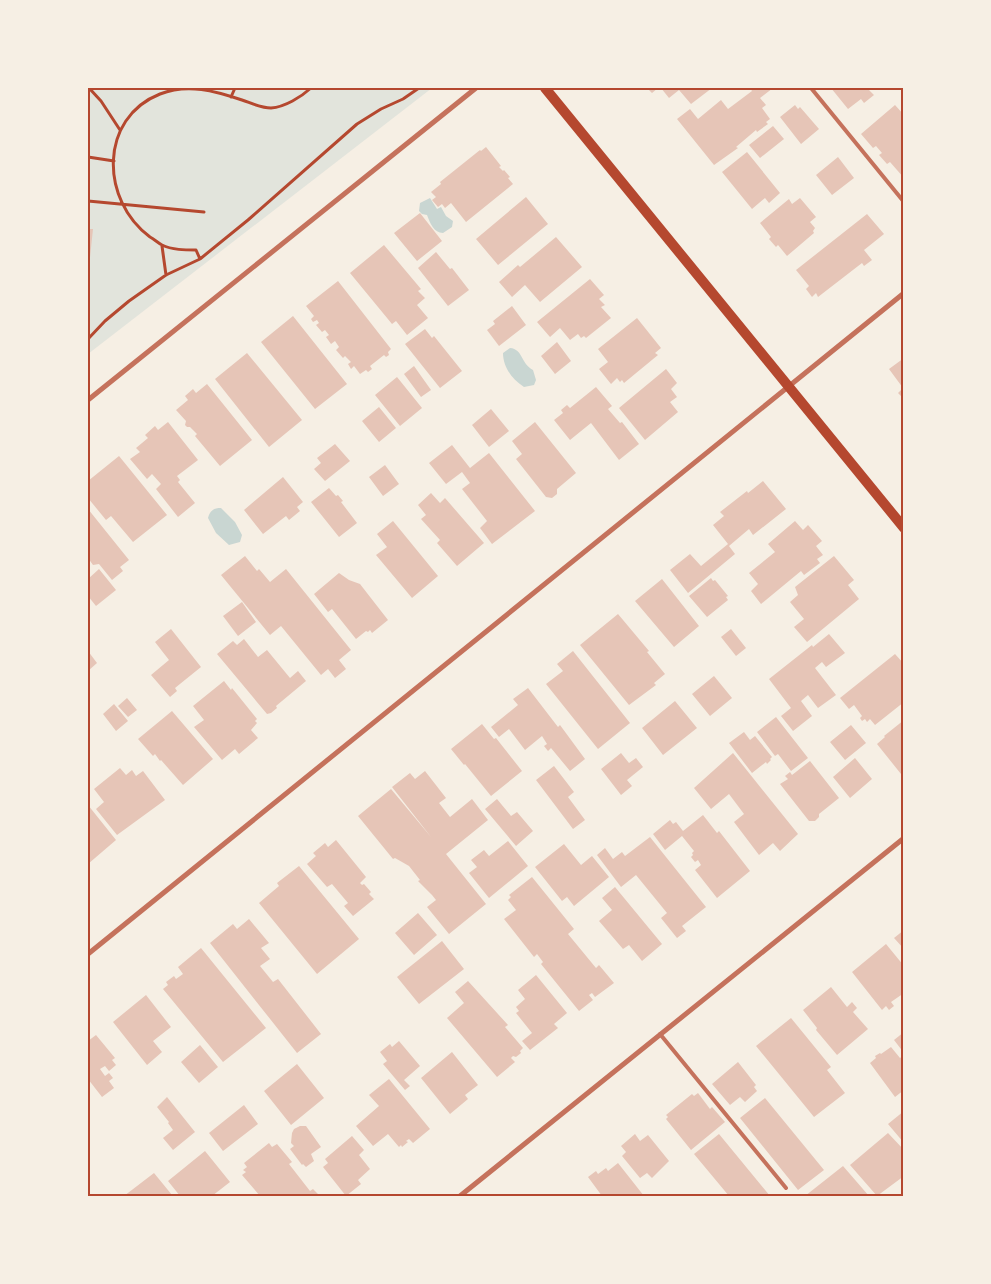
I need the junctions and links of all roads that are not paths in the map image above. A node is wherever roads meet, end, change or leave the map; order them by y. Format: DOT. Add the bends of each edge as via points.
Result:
graph roads {
  1 [pos="476,88"];
  2 [pos="546,88"];
  3 [pos="811,88"];
  4 [pos="904,202"];
  5 [pos="904,293"];
  6 [pos="787,386"];
  7 [pos="88,400"];
  8 [pos="904,528"];
  9 [pos="904,838"];
  10 [pos="88,954"];
  11 [pos="660,1034"];
  12 [pos="786,1188"];
  13 [pos="460,1196"];
  1 -- 7 [label="street"];
  2 -- 6 [label="main road"];
  3 -- 4 [label="lane"];
  5 -- 6 [label="street"];
  6 -- 8 [label="main road"];
  6 -- 10 [label="street"];
  9 -- 11 [label="street"];
  11 -- 12 [label="lane"];
  11 -- 13 [label="street"];
}
